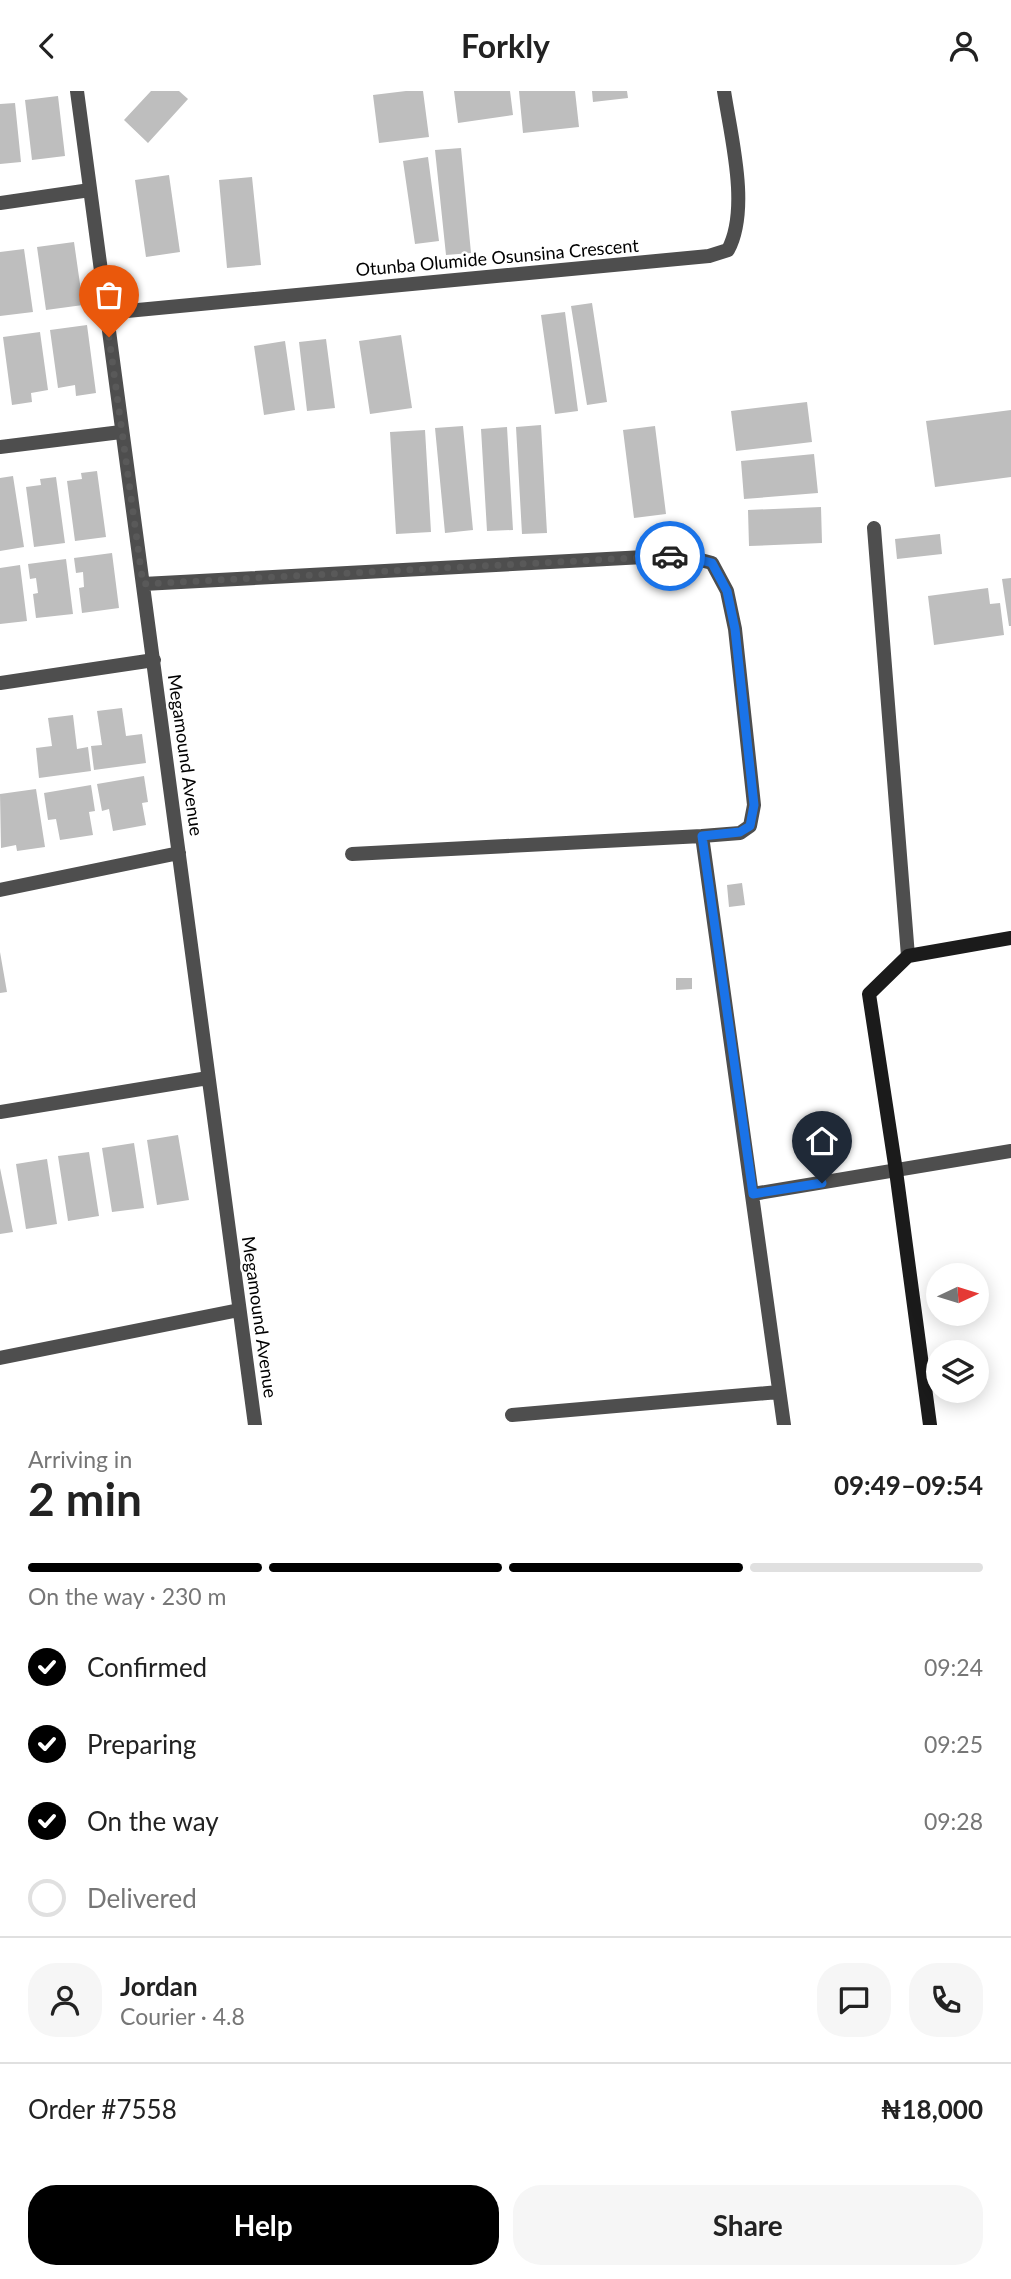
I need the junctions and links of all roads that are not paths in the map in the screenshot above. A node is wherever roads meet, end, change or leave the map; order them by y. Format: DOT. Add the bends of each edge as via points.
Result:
graph roads {
  1 [pos="77,91"];
  2 [pos="724,91"];
  3 [pos="90,190"];
  4 [pos="0,203"];
  5 [pos="106,313"];
  6 [pos="121,432"];
  7 [pos="0,447"];
  8 [pos="874,528"];
  9 [pos="143,584"];
  10 [pos="153,660"];
  11 [pos="0,683"];
  12 [pos="702,836"];
  13 [pos="179,853"];
  14 [pos="352,854"];
  15 [pos="0,890"];
  16 [pos="1011,938"];
  17 [pos="908,956"];
  18 [pos="208,1078"];
  19 [pos="0,1112"];
  20 [pos="1011,1151"];
  21 [pos="896,1171"];
  22 [pos="753,1194"];
  23 [pos="239,1310"];
  24 [pos="0,1358"];
  25 [pos="779,1392"];
  26 [pos="512,1415"];
  27 [pos="256,1425"];
  28 [pos="783,1425"];
  29 [pos="930,1425"];
  1 -- 3 [label="street, Megamound Avenue"];
  2 -- 5 [label="street, Otunba Olumide Osunsina Crescent" via="739,208 737,234 728,250 709,256"];
  3 -- 4 [label="street"];
  3 -- 5 [label="street, Megamound Avenue"];
  5 -- 6 [label="street, Megamound Avenue"];
  6 -- 7 [label="street"];
  6 -- 9 [label="street, Megamound Avenue"];
  8 -- 17 [label="street"];
  9 -- 10 [label="street, Megamound Avenue"];
  9 -- 12 [label="street" via="682,555 712,563 727,591 735,629 754,805 750,826 740,832"];
  10 -- 11 [label="street"];
  10 -- 13 [label="street, Megamound Avenue"];
  12 -- 14 [label="street"];
  12 -- 22 [label="street"];
  13 -- 15 [label="street"];
  13 -- 18 [label="street, Megamound Avenue"];
  16 -- 17 [label="street"];
  17 -- 21 [label="street" via="869,994"];
  18 -- 19 [label="street"];
  18 -- 23 [label="street, Megamound Avenue"];
  20 -- 21 [label="street"];
  21 -- 22 [label="street"];
  21 -- 29 [label="street"];
  22 -- 25 [label="street"];
  23 -- 24 [label="street"];
  23 -- 27 [label="street, Megamound Avenue"];
  25 -- 26 [label="street"];
  25 -- 28 [label="street"];
}
